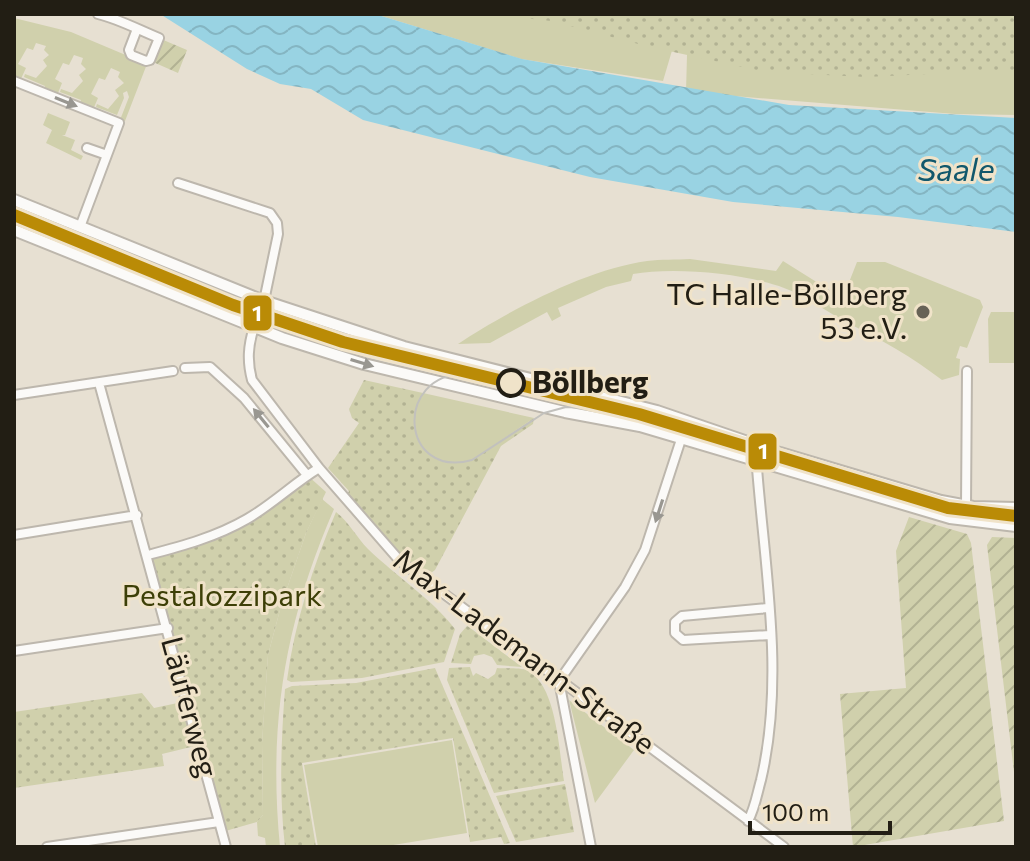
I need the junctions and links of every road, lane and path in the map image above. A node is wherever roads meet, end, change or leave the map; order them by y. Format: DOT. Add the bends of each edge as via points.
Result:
graph roads {
  1 [pos="98,14"];
  2 [pos="137,29"];
  3 [pos="14,81"];
  4 [pos="87,148"];
  5 [pos="107,155"];
  6 [pos="178,183"];
  7 [pos="14,200"];
  8 [pos="80,227"];
  9 [pos="14,230"];
  10 [pos="264,301"];
  11 [pos="254,327"];
  12 [pos="185,368"];
  13 [pos="173,371"];
  14 [pos="967,371"];
  15 [pos="99,383"];
  16 [pos="14,395"];
  17 [pos="687,421"];
  18 [pos="682,437"];
  19 [pos="760,461"];
  20 [pos="319,468"];
  21 [pos="307,475"];
  22 [pos="966,506"];
  23 [pos="1016,508"];
  24 [pos="137,515"];
  25 [pos="1016,526"];
  26 [pos="14,535"];
  27 [pos="148,555"];
  28 [pos="768,608"];
  29 [pos="168,628"];
  30 [pos="770,635"];
  31 [pos="14,651"];
  32 [pos="559,681"];
  33 [pos="748,821"];
  34 [pos="219,822"];
  35 [pos="47,847"];
  36 [pos="226,847"];
  37 [pos="591,847"];
  38 [pos="784,847"];
  1 -- 2 [label="street"];
  3 -- 5 [label="street, one-way" via="119,123"];
  4 -- 5 [label="street"];
  5 -- 8 [label="street"];
  6 -- 10 [label="street" via="270,213 278,234"];
  7 -- 8 [label="street"];
  8 -- 10 [label="street"];
  9 -- 11 [label="street"];
  10 -- 11 [label="street, Max-Lademann-Straße"];
  10 -- 17 [label="street" via="404,347"];
  11 -- 18 [label="street, one-way" via="389,371"];
  11 -- 20 [label="street, Max-Lademann-Straße" via="248,364 252,380"];
  21 -- 12 [label="street, one-way" via="244,398 210,367"];
  13 -- 15 [label="street"];
  14 -- 22 [label="street"];
  15 -- 16 [label="street"];
  15 -- 24 [label="street, Läuferweg"];
  17 -- 18 [label="street"];
  17 -- 22 [label="street"];
  18 -- 19 [label="street"];
  18 -- 32 [label="street, one-way" via="645,550"];
  19 -- 25 [label="street" via="950,518"];
  19 -- 28 [label="street"];
  20 -- 21 [label="street"];
  20 -- 32 [label="street, Max-Lademann-Straße" via="400,561"];
  21 -- 27 [label="street" via="232,527"];
  22 -- 23 [label="street"];
  24 -- 26 [label="street"];
  24 -- 27 [label="street, Läuferweg"];
  27 -- 29 [label="street, Läuferweg"];
  28 -- 30 [label="street"];
  28 -- 30 [label="street" via="682,616 675,622 675,633 683,640"];
  29 -- 31 [label="street"];
  29 -- 34 [label="street, Läuferweg"];
  30 -- 33 [label="street" via="769,736"];
  32 -- 33 [label="street, Max-Lademann-Straße"];
  32 -- 37 [label="street"];
  33 -- 38 [label="street, Max-Lademann-Straße"];
  34 -- 35 [label="street"];
  34 -- 36 [label="street, Läuferweg"];
}
